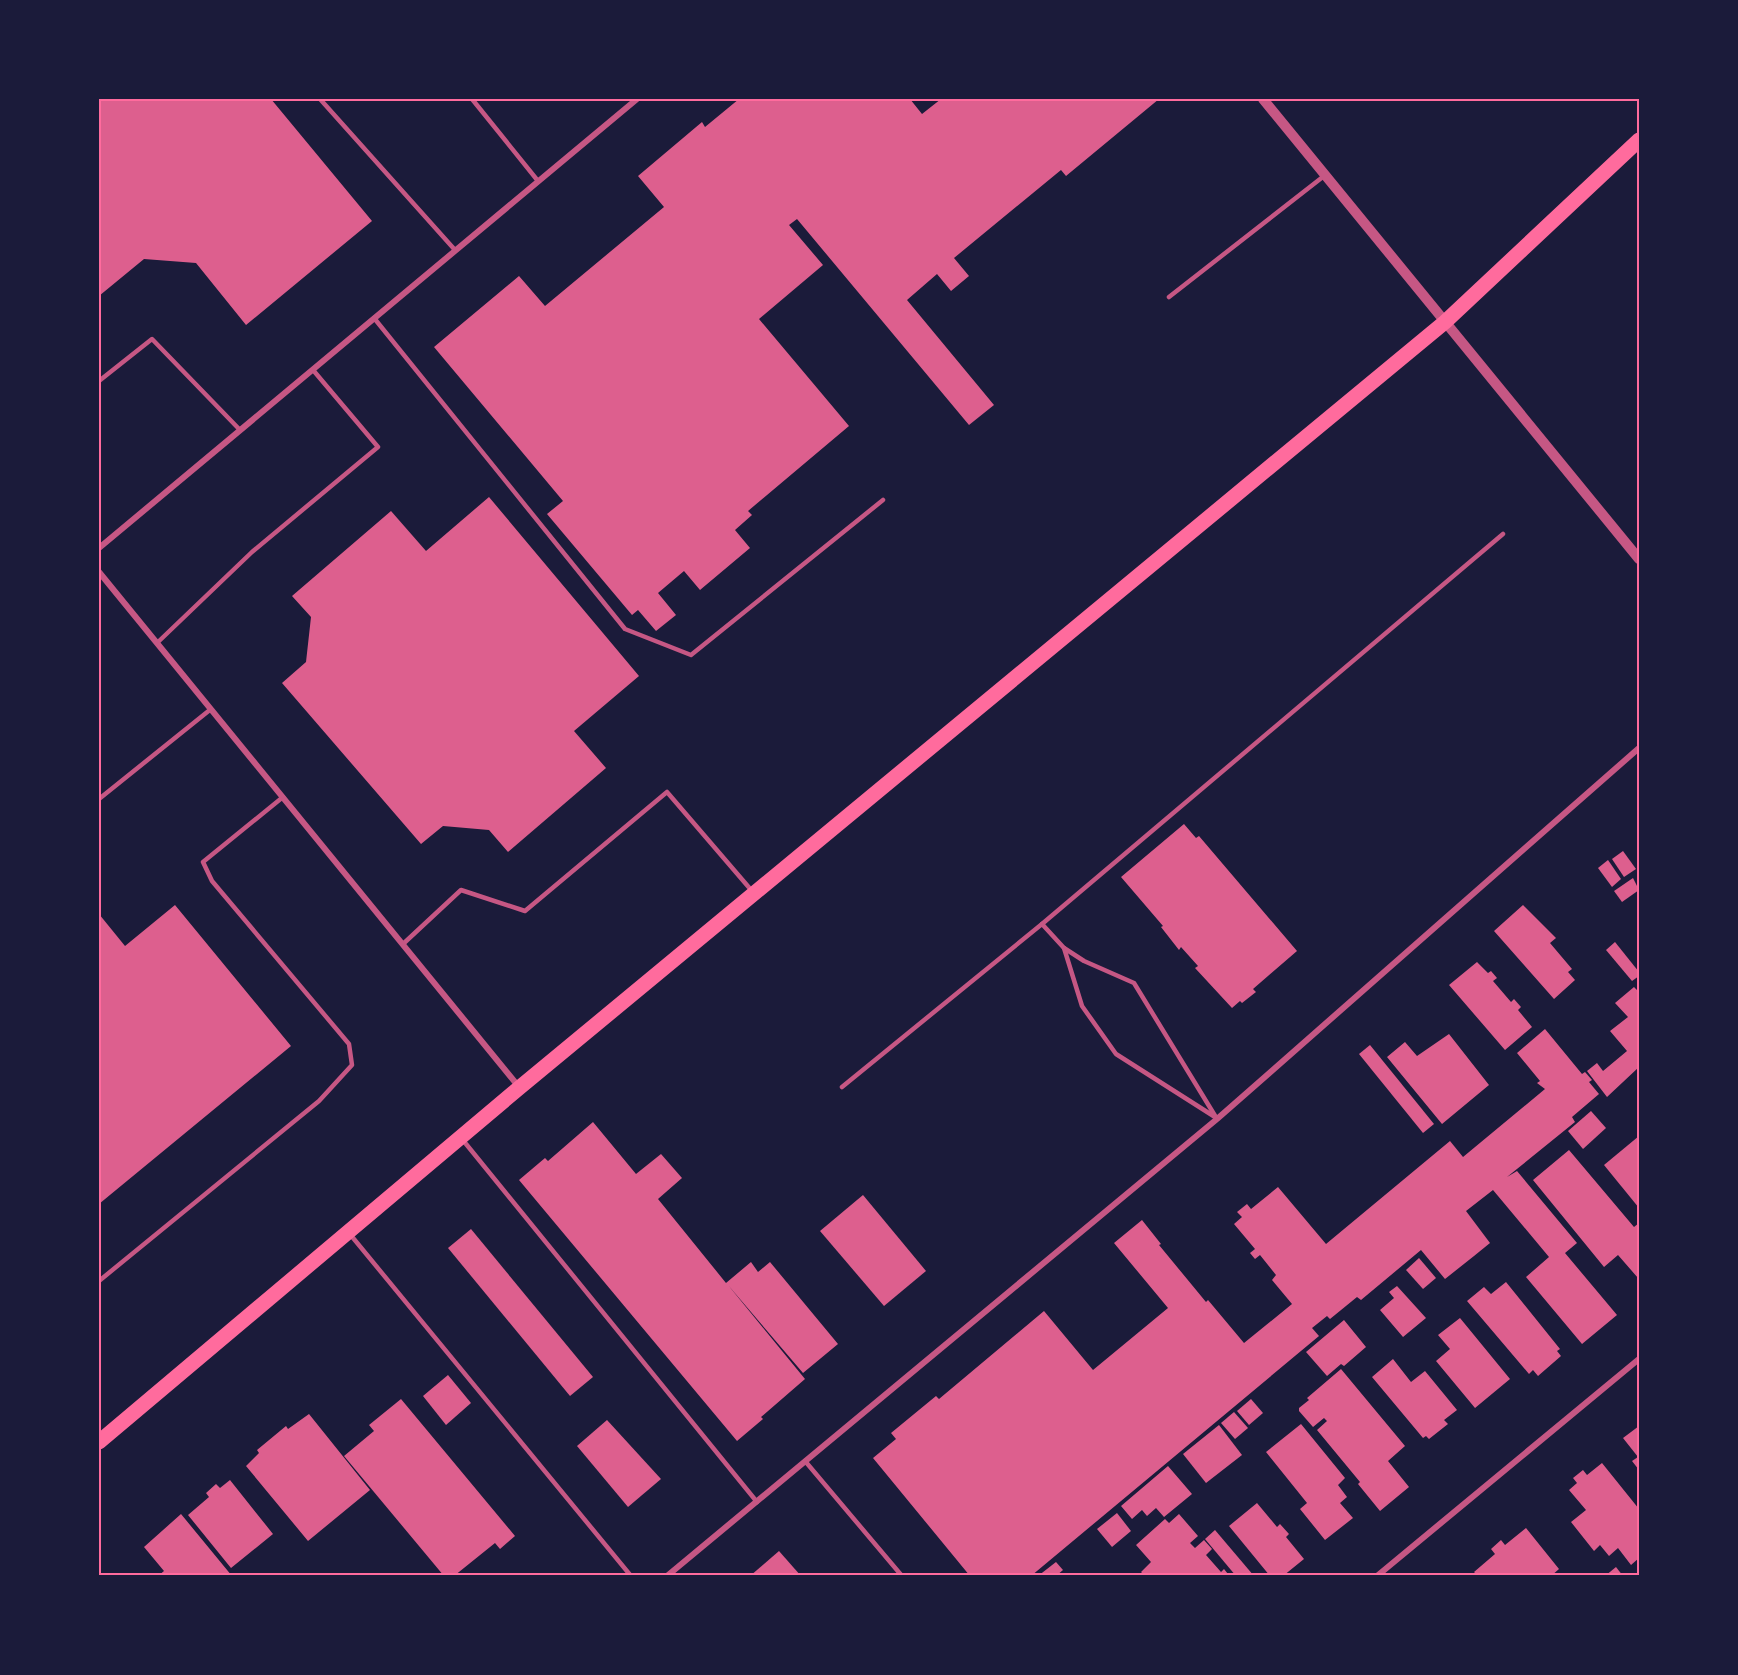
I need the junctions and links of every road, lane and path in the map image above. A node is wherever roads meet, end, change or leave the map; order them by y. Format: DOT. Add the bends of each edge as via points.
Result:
graph roads {
  1 [pos="320,99"];
  2 [pos="472,99"];
  3 [pos="637,99"];
  4 [pos="1263,99"];
  5 [pos="1639,140"];
  6 [pos="1324,176"];
  7 [pos="538,181"];
  8 [pos="455,250"];
  9 [pos="1169,297"];
  10 [pos="374,318"];
  11 [pos="1445,322"];
  12 [pos="313,370"];
  13 [pos="99,381"];
  14 [pos="240,430"];
  15 [pos="883,500"];
  16 [pos="1503,534"];
  17 [pos="99,548"];
  18 [pos="1639,559"];
  19 [pos="99,572"];
  20 [pos="157,643"];
  21 [pos="211,709"];
  22 [pos="1639,748"];
  23 [pos="283,797"];
  24 [pos="99,799"];
  25 [pos="754,894"];
  26 [pos="1042,924"];
  27 [pos="402,944"];
  28 [pos="1064,948"];
  29 [pos="842,1087"];
  30 [pos="519,1088"];
  31 [pos="1217,1119"];
  32 [pos="460,1137"];
  33 [pos="348,1232"];
  34 [pos="99,1281"];
  35 [pos="1639,1359"];
  36 [pos="99,1442"];
  37 [pos="805,1461"];
  38 [pos="757,1502"];
  39 [pos="631,1576"];
  40 [pos="667,1576"];
  41 [pos="902,1576"];
  42 [pos="1377,1576"];
  1 -- 8 [label="lane"];
  2 -- 7 [label="lane"];
  3 -- 7 [label="street"];
  4 -- 6 [label="street"];
  5 -- 11 [label="main road"];
  6 -- 9 [label="lane"];
  6 -- 11 [label="street"];
  7 -- 8 [label="street"];
  8 -- 10 [label="street"];
  10 -- 12 [label="street"];
  10 -- 15 [label="lane" via="626,629 691,655"];
  11 -- 18 [label="street"];
  11 -- 25 [label="main road"];
  12 -- 14 [label="street"];
  12 -- 20 [label="lane" via="378,447 252,552"];
  13 -- 14 [label="lane" via="152,339"];
  14 -- 17 [label="street"];
  16 -- 26 [label="lane"];
  19 -- 20 [label="street"];
  20 -- 21 [label="street"];
  21 -- 23 [label="street"];
  21 -- 24 [label="lane"];
  22 -- 31 [label="street"];
  23 -- 27 [label="street"];
  23 -- 34 [label="lane" via="203,862 212,882 349,1044 352,1065 319,1101"];
  25 -- 27 [label="lane" via="667,792 525,910 461,890"];
  25 -- 30 [label="main road"];
  26 -- 28 [label="lane"];
  26 -- 29 [label="lane"];
  27 -- 30 [label="street"];
  28 -- 31 [label="lane" via="1134,983"];
  28 -- 31 [label="lane" via="1082,1006 1116,1054"];
  30 -- 32 [label="main road"];
  31 -- 37 [label="street"];
  32 -- 33 [label="main road"];
  32 -- 38 [label="lane"];
  33 -- 36 [label="main road"];
  33 -- 39 [label="lane"];
  35 -- 42 [label="street"];
  37 -- 38 [label="street"];
  37 -- 41 [label="lane"];
  38 -- 40 [label="street"];
}
